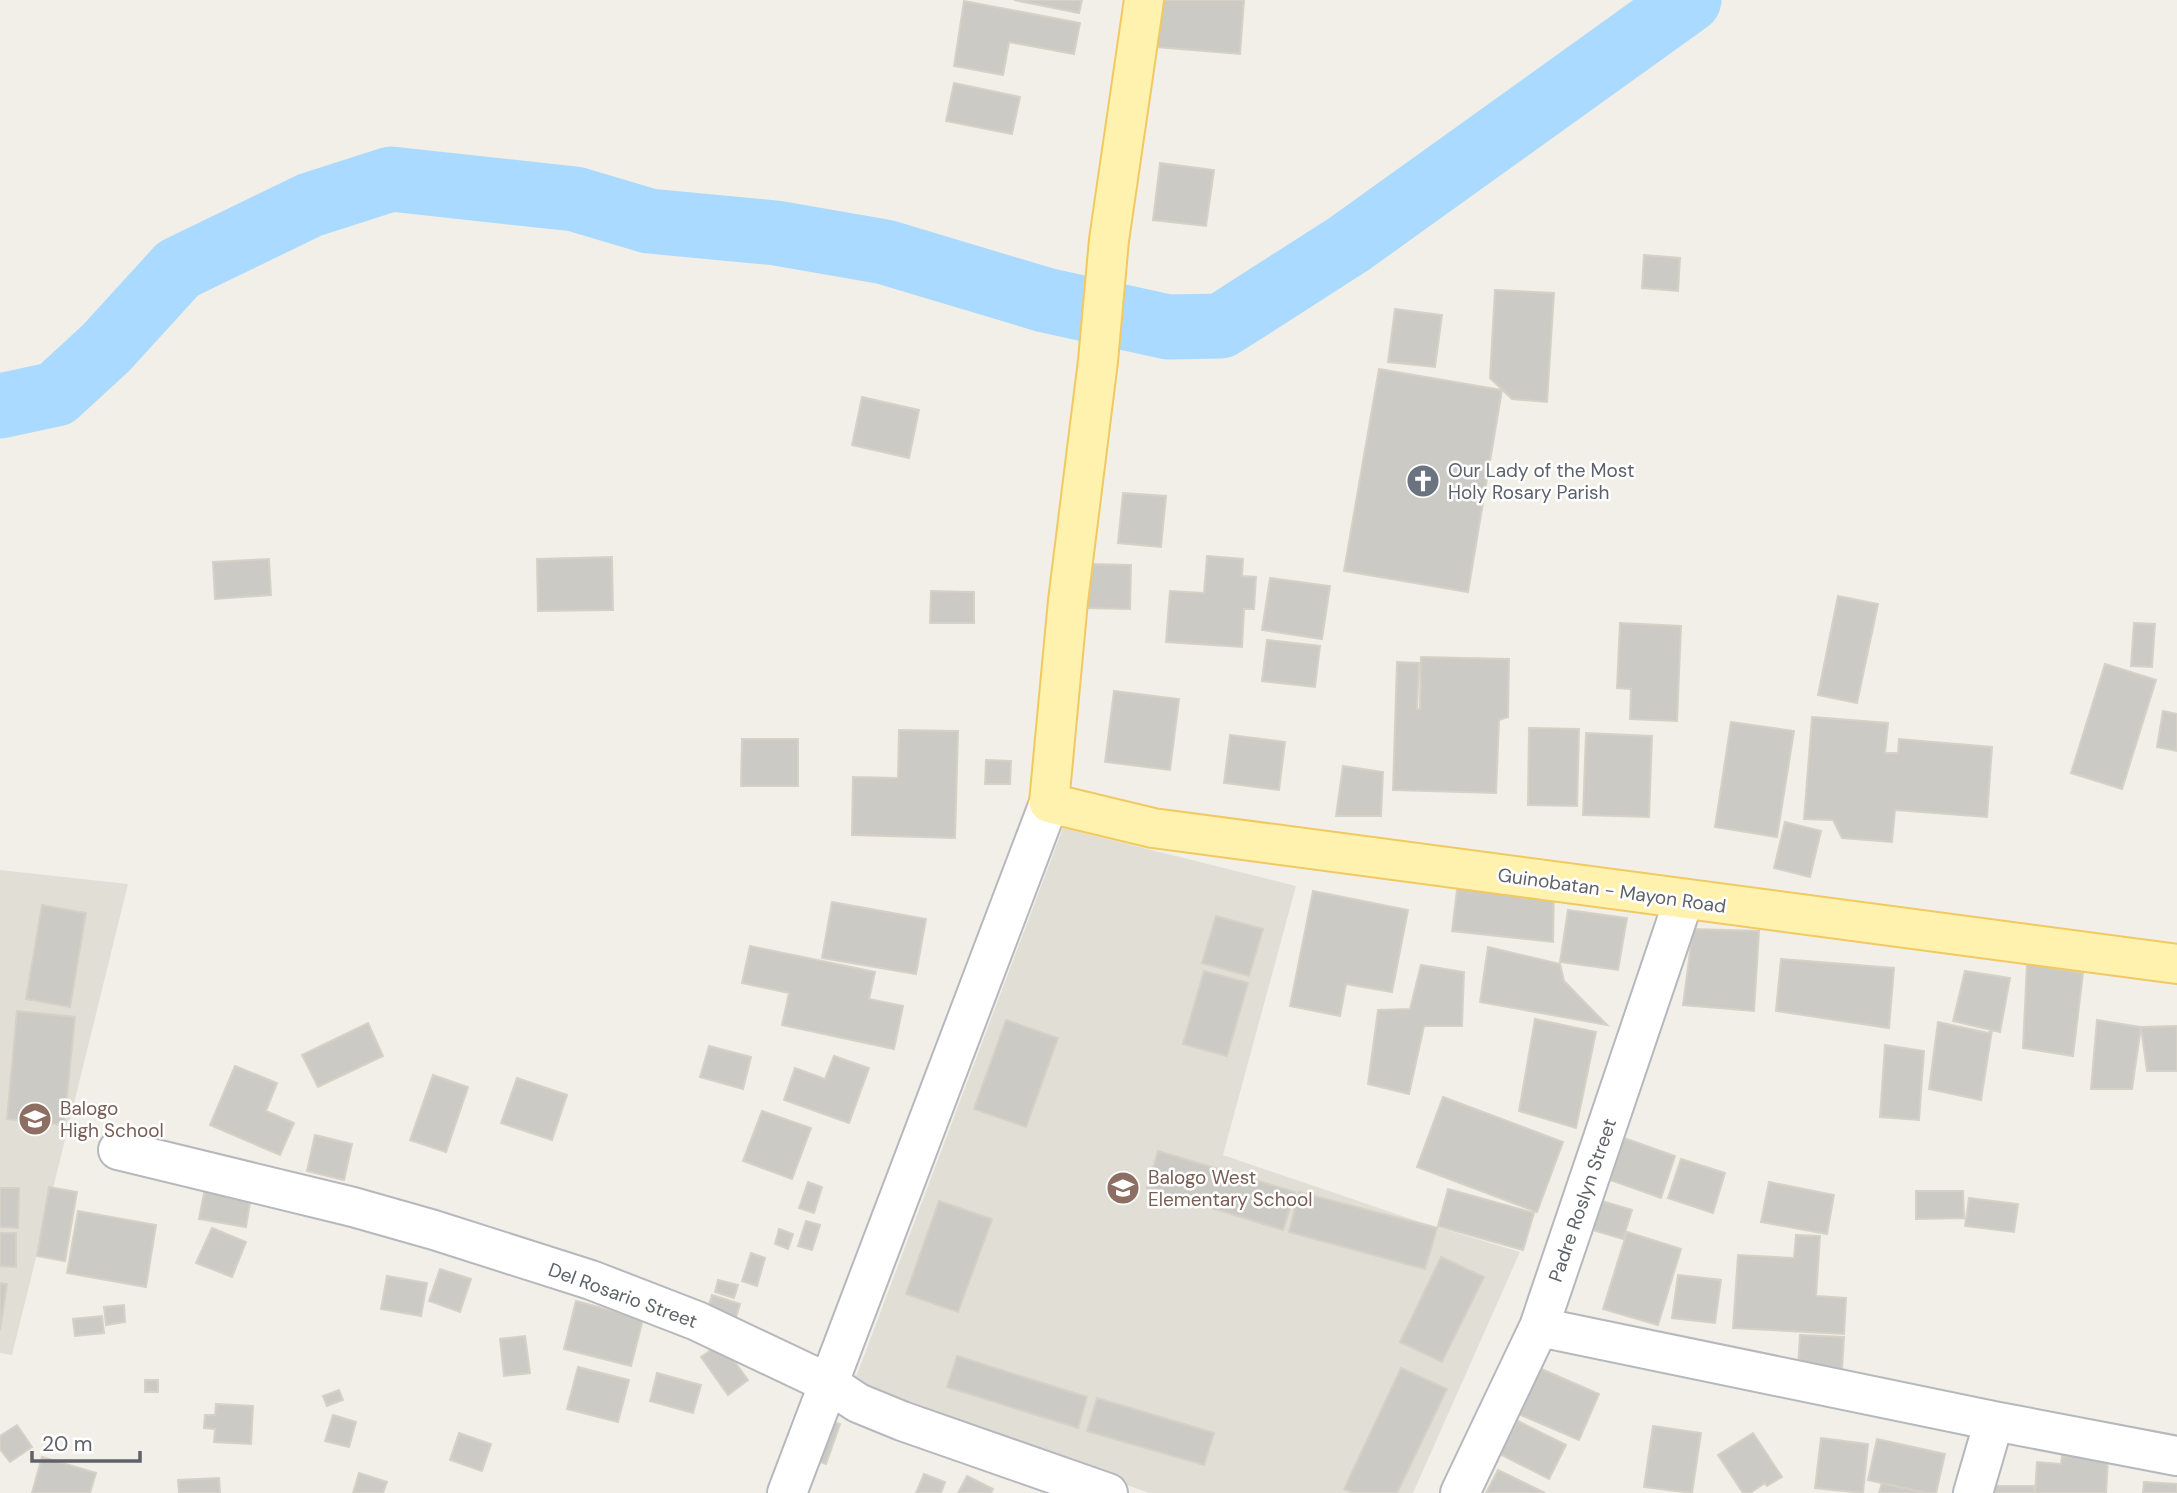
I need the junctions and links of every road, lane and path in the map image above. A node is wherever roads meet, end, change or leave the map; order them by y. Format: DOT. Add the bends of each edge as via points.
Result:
graph roads {
  1 [pos="1144,0"];
  2 [pos="1049,803"];
  3 [pos="1684,899"];
  4 [pos="2177,964"];
  5 [pos="118,1150"];
  6 [pos="1539,1327"];
  7 [pos="828,1383"];
  8 [pos="1994,1420"];
  9 [pos="2177,1456"];
  10 [pos="787,1493"];
  11 [pos="1108,1493"];
  12 [pos="1460,1493"];
  13 [pos="1973,1493"];
  1 -- 2 [label="main road" via="1109,240"];
  2 -- 3 [label="main road, Guinobatan - Mayon Road" via="1153,828"];
  2 -- 7 [label="street"];
  3 -- 4 [label="main road, Guinobatan - Mayon Road"];
  3 -- 6 [label="street, Padre Roslyn Street"];
  5 -- 7 [label="street, Del Rosario Street" via="353,1207 591,1280 697,1321"];
  6 -- 8 [label="street"];
  6 -- 12 [label="street, Padre Roslyn Street"];
  7 -- 10 [label="street"];
  7 -- 11 [label="street, Del Rosario Street" via="858,1403 902,1421"];
  8 -- 9 [label="street"];
  8 -- 13 [label="street"];
}
